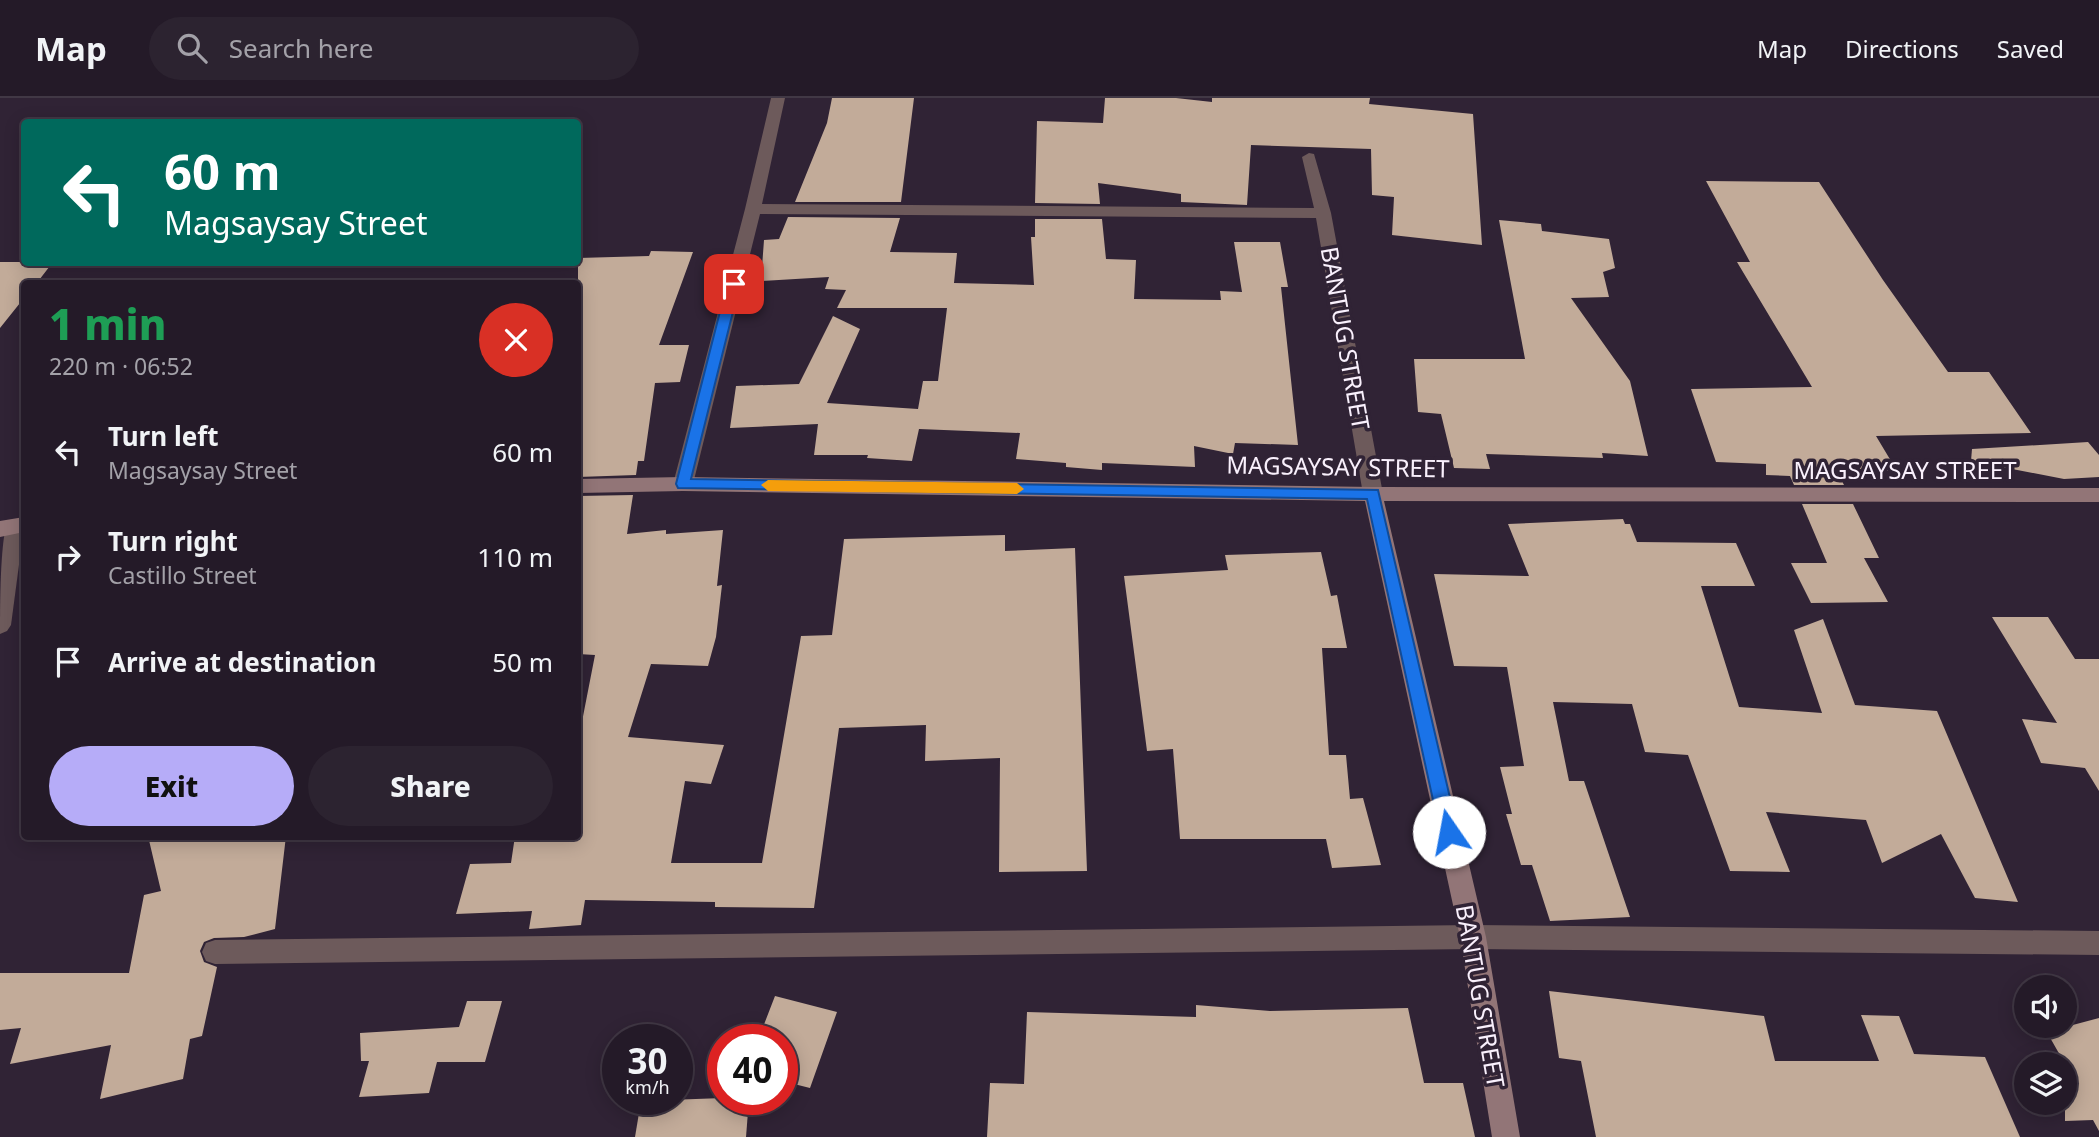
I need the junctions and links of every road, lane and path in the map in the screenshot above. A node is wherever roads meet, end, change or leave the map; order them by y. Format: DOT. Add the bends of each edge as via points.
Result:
graph roads {
  1 [pos="778,98"];
  2 [pos="1309,157"];
  3 [pos="753,209"];
  4 [pos="1323,213"];
  5 [pos="683,484"];
  6 [pos="581,486"];
  7 [pos="1373,494"];
  8 [pos="2099,495"];
  9 [pos="13,527"];
  10 [pos="0,625"];
  11 [pos="1473,937"];
  12 [pos="2099,943"];
  13 [pos="215,952"];
  14 [pos="1506,1137"];
  1 -- 3 [label="street"];
  2 -- 4 [label="street, BANTUG STREET"];
  3 -- 4 [label="street"];
  3 -- 5 [label="street"];
  4 -- 7 [label="street, BANTUG STREET"];
  5 -- 6 [label="street, MAGSAYSAY STREET"];
  5 -- 7 [label="street, MAGSAYSAY STREET"];
  7 -- 8 [label="street, MAGSAYSAY STREET"];
  7 -- 11 [label="street, BANTUG STREET"];
  9 -- 10 [label="street"];
  11 -- 12 [label="street"];
  11 -- 13 [label="street"];
  11 -- 14 [label="street, BANTUG STREET"];
}
